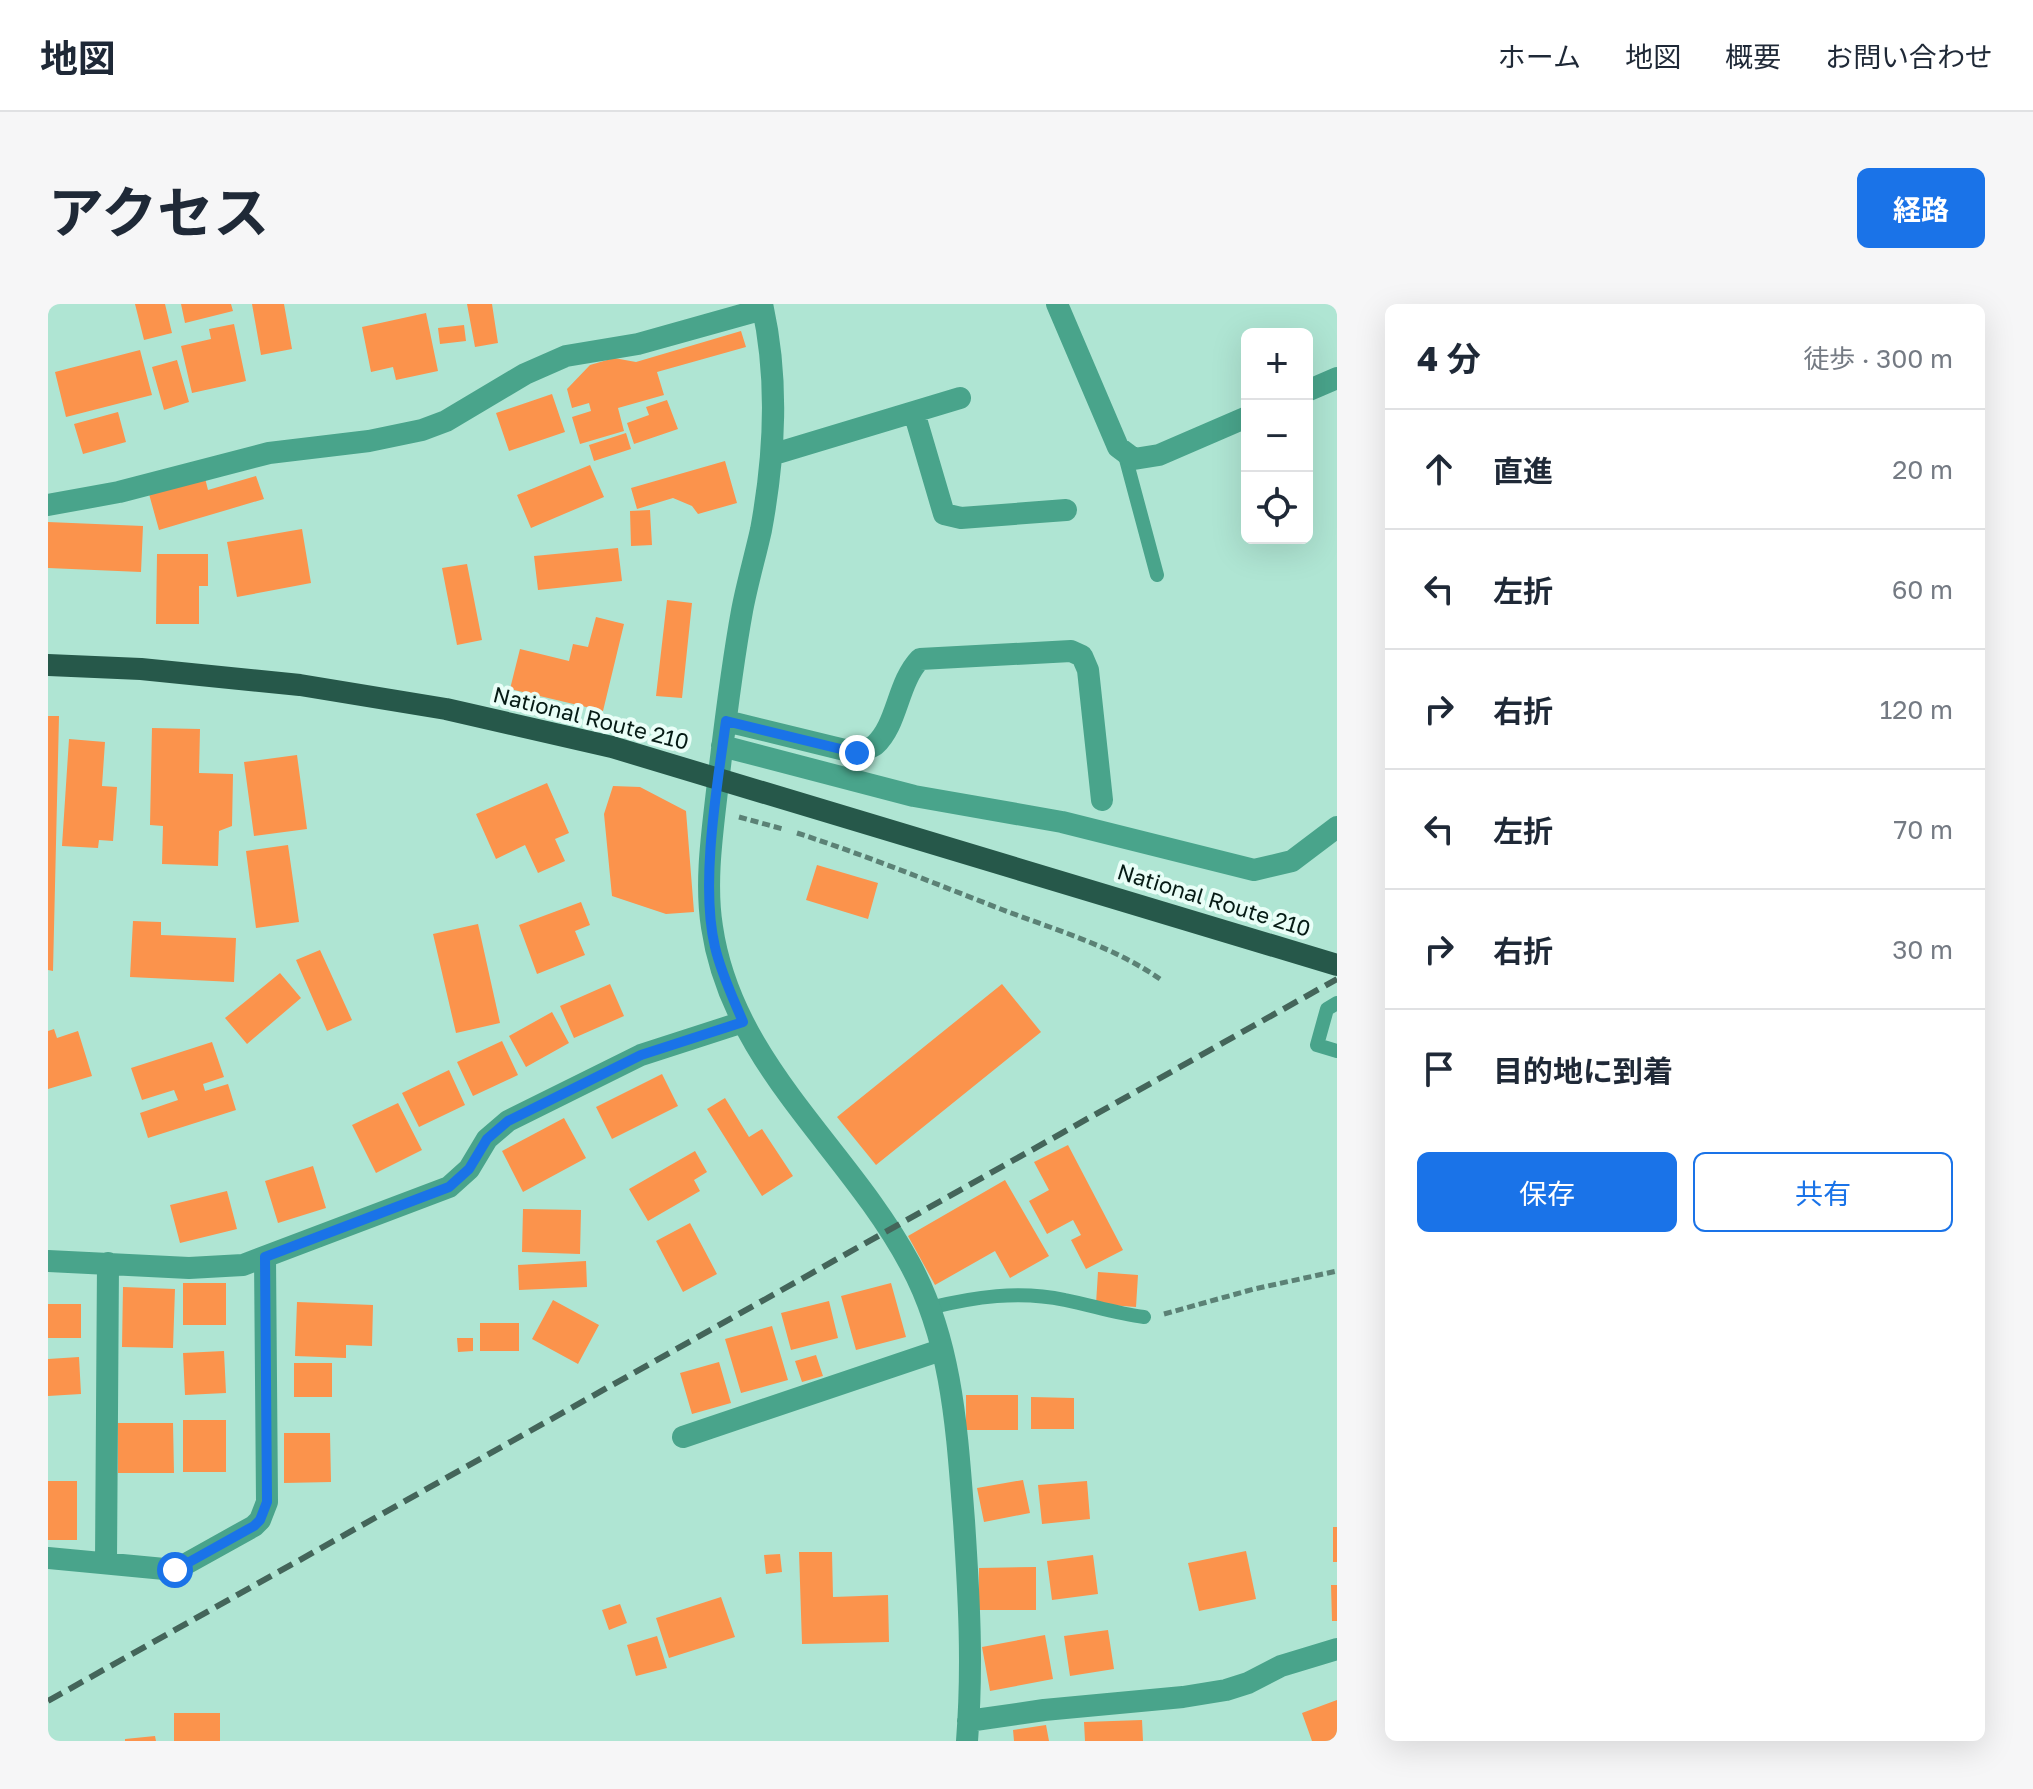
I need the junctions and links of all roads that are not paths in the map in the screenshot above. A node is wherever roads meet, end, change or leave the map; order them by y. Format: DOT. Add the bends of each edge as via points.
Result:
graph roads {
  1 [pos="1061,305"];
  2 [pos="763,306"];
  3 [pos="1337,378"];
  4 [pos="1313,388"];
  5 [pos="960,398"];
  6 [pos="914,412"];
  7 [pos="1241,420"];
  8 [pos="1124,452"];
  9 [pos="771,455"];
  10 [pos="48,505"];
  11 [pos="1066,510"];
  12 [pos="1157,575"];
  13 [pos="48,665"];
  14 [pos="726,721"];
  15 [pos="722,746"];
  16 [pos="718,778"];
  17 [pos="1102,800"];
  18 [pos="1337,827"];
  19 [pos="1337,965"];
  20 [pos="1337,1003"];
  21 [pos="743,1022"];
  22 [pos="1337,1051"];
  23 [pos="265,1257"];
  24 [pos="48,1261"];
  25 [pos="108,1263"];
  26 [pos="929,1308"];
  27 [pos="1144,1317"];
  28 [pos="941,1350"];
  29 [pos="683,1437"];
  30 [pos="48,1558"];
  31 [pos="106,1562"];
  32 [pos="1337,1649"];
  33 [pos="968,1731"];
  1 -- 8 [label="street"];
  2 -- 9 [label="street" via="774,386"];
  2 -- 10 [label="street" via="638,344 566,356 422,430 269,453"];
  3 -- 4 [label="street"];
  5 -- 6 [label="street"];
  6 -- 9 [label="street"];
  6 -- 11 [label="street" via="944,514 961,518"];
  7 -- 8 [label="street" via="1159,455 1134,459"];
  8 -- 12 [label="lane"];
  9 -- 14 [label="street"];
  13 -- 16 [label="highway, National Route 210" via="234,677 375,696 612,747"];
  14 -- 15 [label="street"];
  14 -- 17 [label="street" via="857,753 875,746 908,671 920,659 1071,651 1082,656 1088,670"];
  15 -- 16 [label="street"];
  15 -- 18 [label="street" via="914,796 1062,822 1254,870 1292,861"];
  16 -- 19 [label="highway, National Route 210"];
  16 -- 21 [label="street" via="711,923 721,967"];
  20 -- 22 [label="lane" via="1327,1009 1317,1045"];
  21 -- 23 [label="street" via="641,1055 508,1121 449,1187"];
  21 -- 26 [label="street" via="771,1073 889,1229"];
  23 -- 25 [label="street" via="223,1268"];
  23 -- 31 [label="street" via="267,1502 260,1520 175,1570"];
  24 -- 25 [label="street"];
  25 -- 31 [label="street"];
  26 -- 27 [label="lane" via="976,1297 1030,1296"];
  26 -- 28 [label="street"];
  28 -- 29 [label="street"];
  28 -- 33 [label="street" via="958,1447 972,1636"];
  30 -- 31 [label="street"];
  32 -- 33 [label="street" via="1226,1690 1044,1710"];
}
